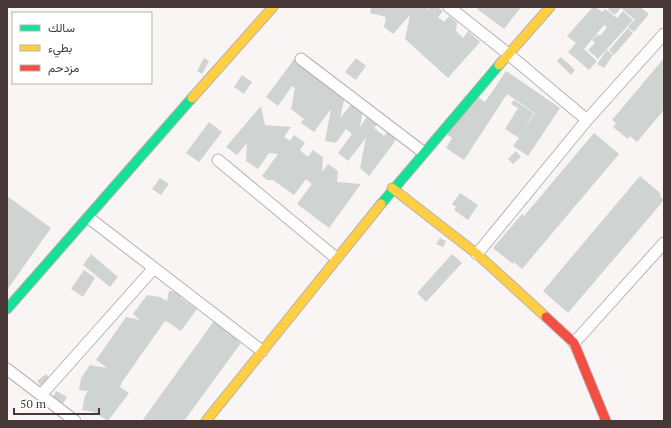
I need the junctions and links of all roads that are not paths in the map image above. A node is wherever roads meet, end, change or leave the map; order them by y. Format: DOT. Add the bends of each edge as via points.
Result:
graph roads {
  1 [pos="273,7"];
  2 [pos="449,7"];
  3 [pos="550,7"];
  4 [pos="664,34"];
  5 [pos="507,53"];
  6 [pos="301,59"];
  7 [pos="587,120"];
  8 [pos="423,152"];
  9 [pos="218,160"];
  10 [pos="392,188"];
  11 [pos="89,218"];
  12 [pos="664,243"];
  13 [pos="476,254"];
  14 [pos="336,258"];
  15 [pos="154,268"];
  16 [pos="7,309"];
  17 [pos="574,343"];
  18 [pos="262,351"];
  19 [pos="7,369"];
  20 [pos="41,395"];
  21 [pos="75,421"];
  22 [pos="206,421"];
  23 [pos="606,421"];
  1 -- 11 [label="street"];
  2 -- 5 [label="street"];
  3 -- 5 [label="street"];
  4 -- 7 [label="street"];
  5 -- 7 [label="street"];
  5 -- 8 [label="street"];
  6 -- 8 [label="street"];
  7 -- 13 [label="street"];
  8 -- 10 [label="street"];
  9 -- 14 [label="street"];
  10 -- 13 [label="street"];
  10 -- 14 [label="street"];
  11 -- 15 [label="street"];
  11 -- 16 [label="street"];
  12 -- 17 [label="street"];
  13 -- 17 [label="street"];
  14 -- 18 [label="street"];
  15 -- 18 [label="street"];
  15 -- 20 [label="street"];
  17 -- 23 [label="street"];
  18 -- 22 [label="street"];
  19 -- 20 [label="street"];
  20 -- 21 [label="street"];
}
